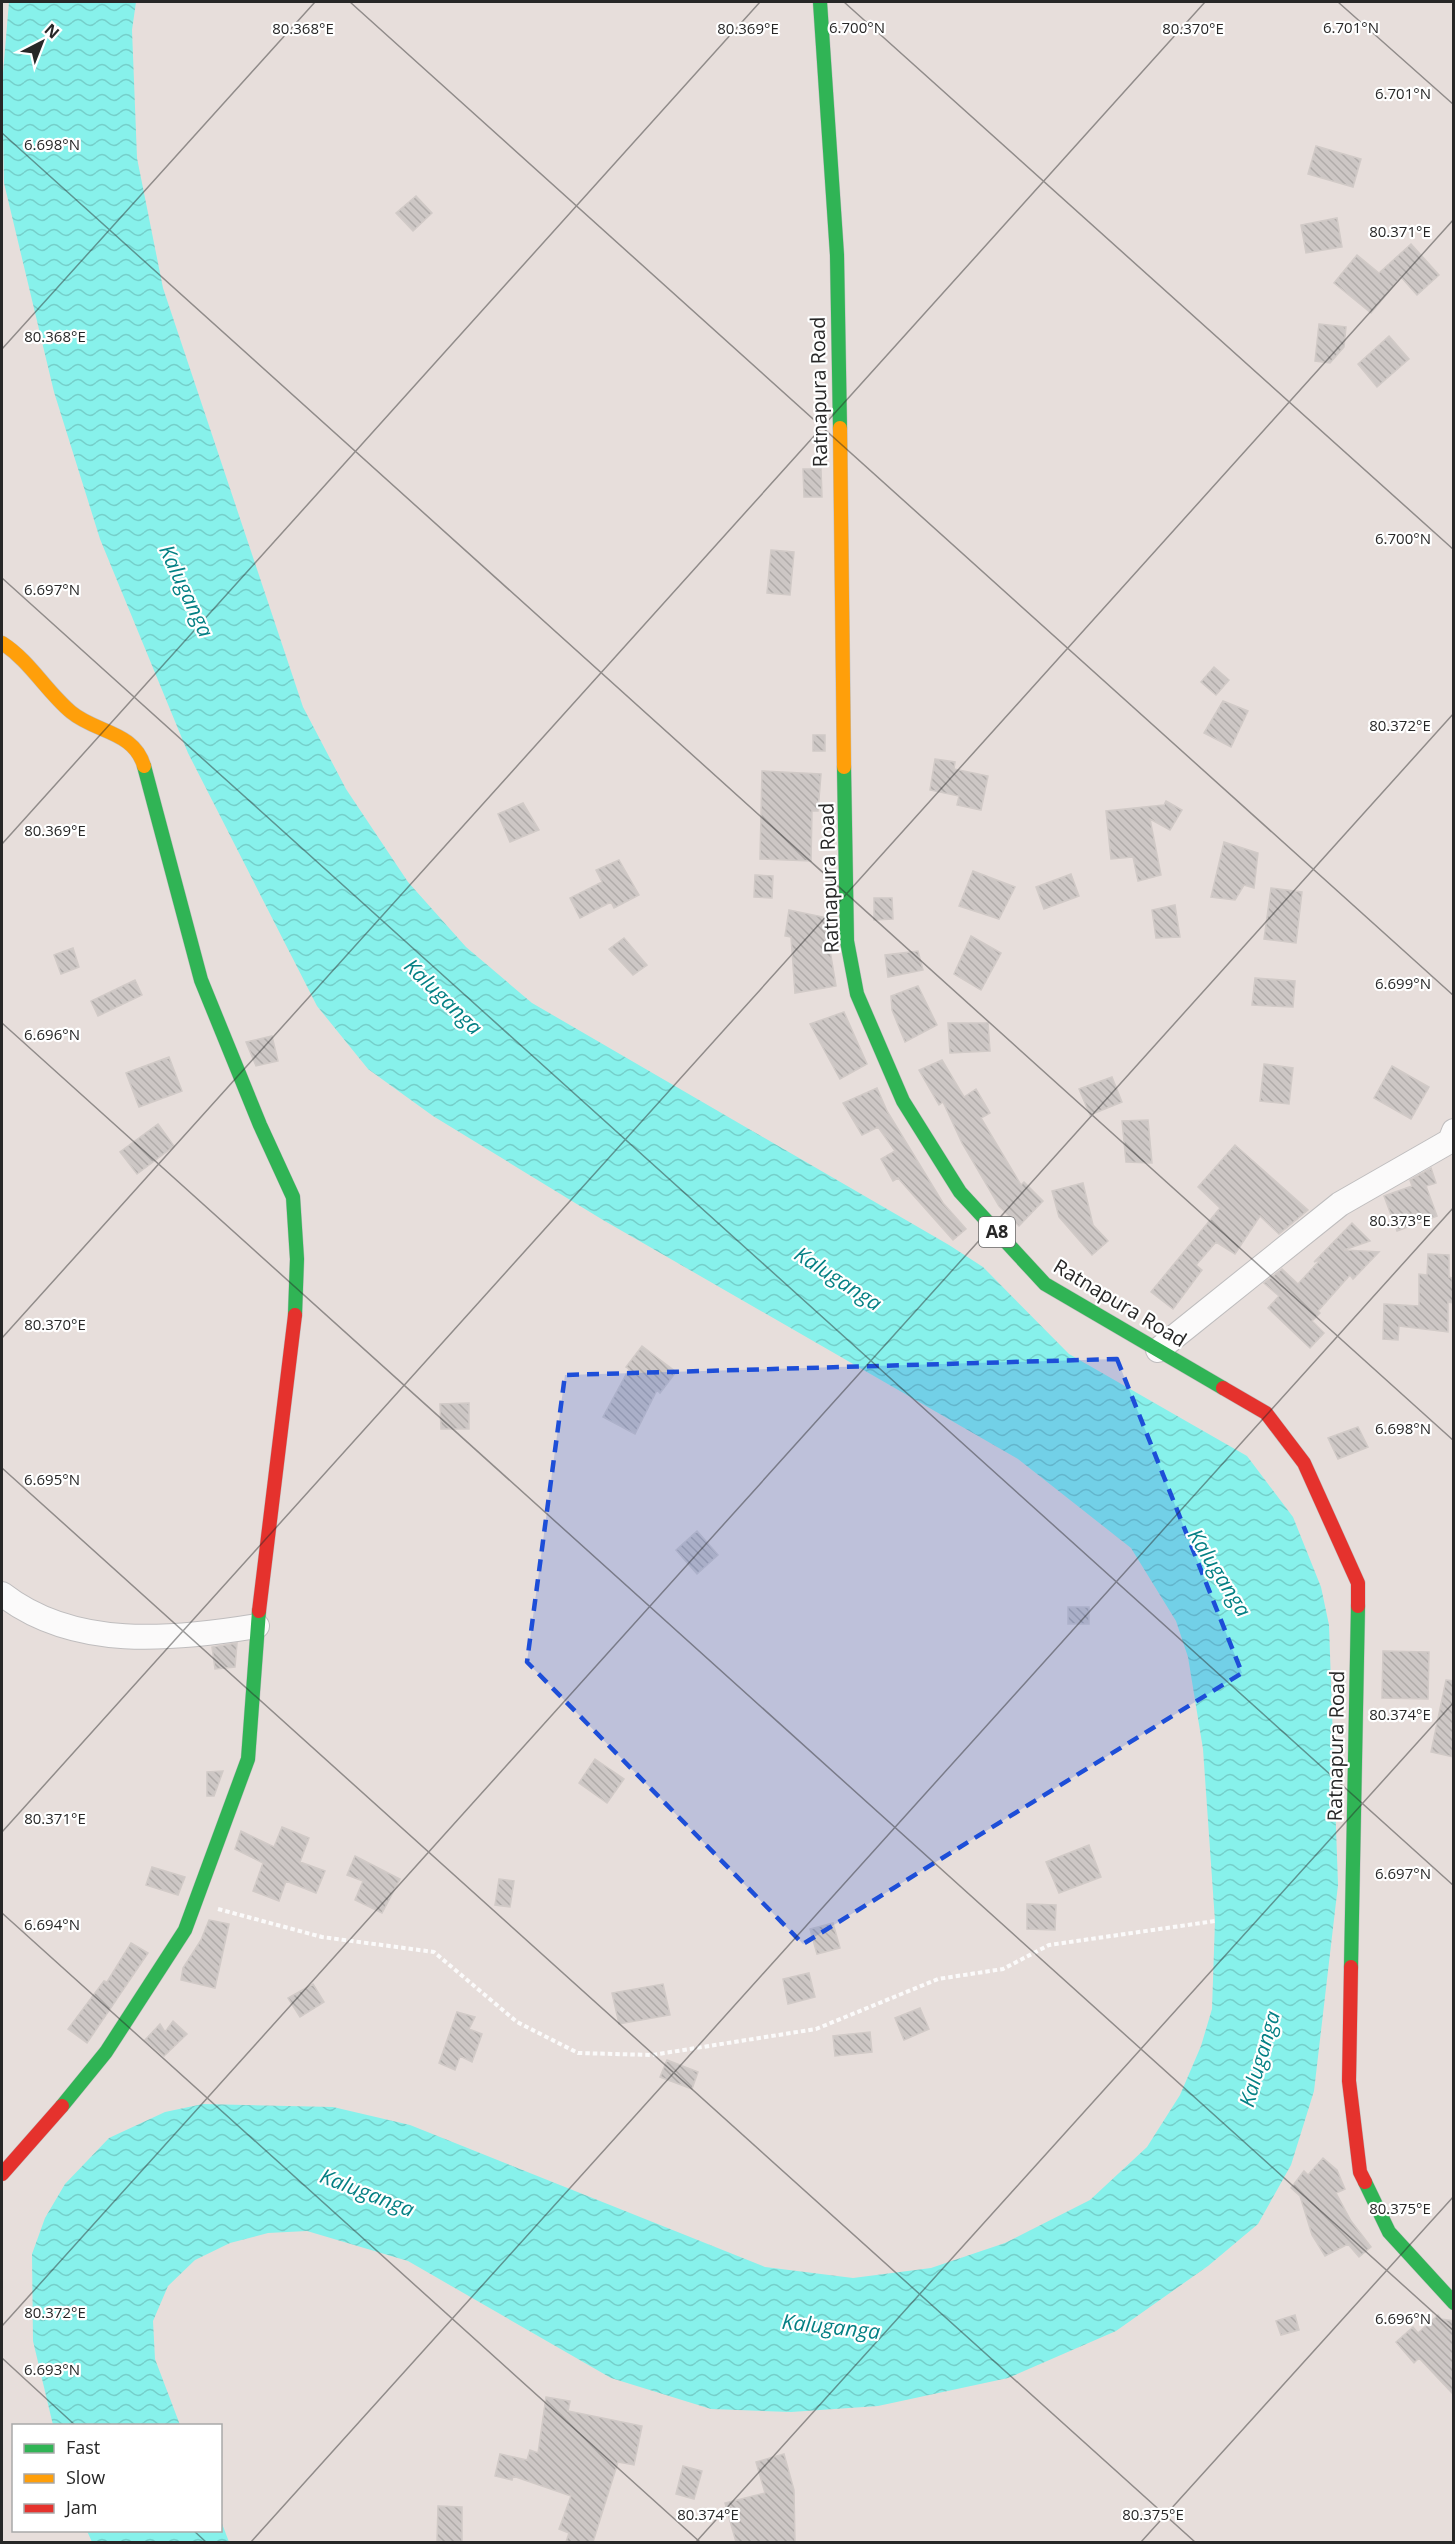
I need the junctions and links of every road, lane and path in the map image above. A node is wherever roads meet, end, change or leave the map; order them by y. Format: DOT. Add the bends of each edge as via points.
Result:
graph roads {
  1 [pos="820,2"];
  2 [pos="2,643"];
  3 [pos="1454,1131"];
  4 [pos="1158,1350"];
  5 [pos="2,1594"];
  6 [pos="257,1626"];
  7 [pos="194,1903"];
  8 [pos="1215,1922"];
  9 [pos="2,2174"];
  10 [pos="1454,2303"];
  1 -- 4 [label="main road, Ratnapura Road / A8" via="837,255 848,941 856,994 903,1101 960,1192 1046,1284"];
  2 -- 6 [label="main road" via="72,713 97,728 121,735 141,756 201,980 293,1197 297,1258 295,1332"];
  3 -- 4 [label="street" via="1450,1141 1340,1204"];
  4 -- 10 [label="main road, Ratnapura Road / A8" via="1266,1413 1304,1463 1358,1583 1349,2081 1360,2172 1389,2232"];
  5 -- 6 [label="street" via="16,1606 64,1628 126,1638 214,1633"];
  6 -- 7 [label="main road" via="248,1759"];
  7 -- 8 [label="path" via="322,1936 434,1952 517,2022 578,2053 652,2055 816,2029 938,1979 1003,1969 1049,1945"];
  7 -- 9 [label="main road" via="185,1930 106,2052"];
}
